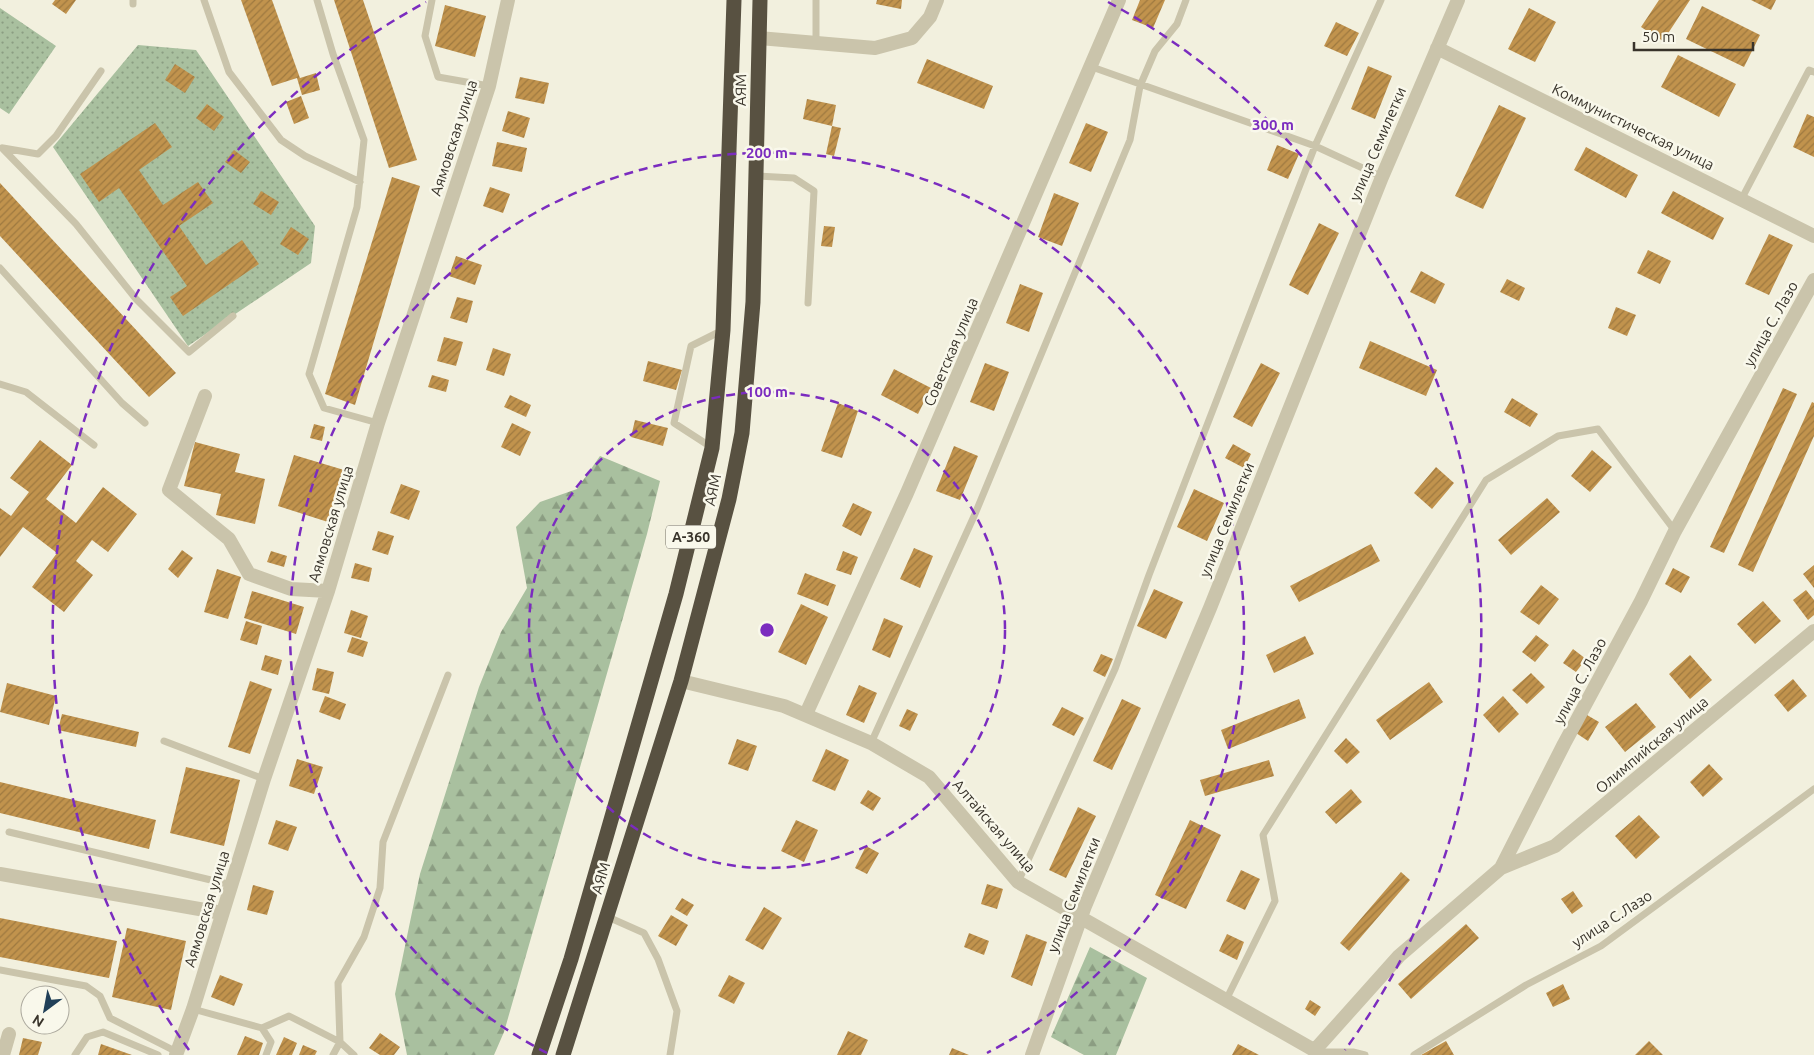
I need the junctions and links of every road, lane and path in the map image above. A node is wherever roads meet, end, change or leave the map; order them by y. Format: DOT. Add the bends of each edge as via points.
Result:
graph roads {
  1 [pos="204,0"];
  2 [pos="317,0"];
  3 [pos="432,0"];
  4 [pos="508,0"];
  5 [pos="734,0"];
  6 [pos="760,0"];
  7 [pos="816,0"];
  8 [pos="936,0"];
  9 [pos="1119,0"];
  10 [pos="1186,0"];
  11 [pos="1381,0"];
  12 [pos="1458,0"];
  13 [pos="759,38"];
  14 [pos="816,41"];
  15 [pos="1437,48"];
  16 [pos="1092,67"];
  17 [pos="101,71"];
  18 [pos="1814,72"];
  19 [pos="489,86"];
  20 [pos="1140,86"];
  21 [pos="1316,146"];
  22 [pos="1,148"];
  23 [pos="757,176"];
  24 [pos="1382,177"];
  25 [pos="360,182"];
  26 [pos="1741,200"];
  27 [pos="1814,236"];
  28 [pos="0,268"];
  29 [pos="1814,280"];
  30 [pos="808,303"];
  31 [pos="233,316"];
  32 [pos="724,330"];
  33 [pos="0,384"];
  34 [pos="205,396"];
  35 [pos="145,423"];
  36 [pos="378,423"];
  37 [pos="94,445"];
  38 [pos="712,448"];
  39 [pos="1675,531"];
  40 [pos="328,591"];
  41 [pos="1814,631"];
  42 [pos="448,675"];
  43 [pos="681,682"];
  44 [pos="806,714"];
  45 [pos="164,741"];
  46 [pos="871,743"];
  47 [pos="264,779"];
  48 [pos="1814,789"];
  49 [pos="9,832"];
  50 [pos="1501,868"];
  51 [pos="0,874"];
  52 [pos="1018,882"];
  53 [pos="232,885"];
  54 [pos="222,913"];
  55 [pos="608,917"];
  56 [pos="1081,918"];
  57 [pos="0,970"];
  58 [pos="1226,1000"];
  59 [pos="193,1009"];
  60 [pos="262,1028"];
  61 [pos="5,1033"];
  62 [pos="340,1042"];
  63 [pos="1318,1053"];
  64 [pos="177,1054"];
  65 [pos="3,1055"];
  66 [pos="75,1055"];
  67 [pos="158,1055"];
  68 [pos="266,1055"];
  69 [pos="334,1055"];
  70 [pos="354,1055"];
  71 [pos="539,1055"];
  72 [pos="564,1055"];
  73 [pos="670,1055"];
  74 [pos="1032,1055"];
  75 [pos="1365,1055"];
  76 [pos="1414,1055"];
  1 -- 25 [label="lane" via="229,72 281,140 305,156"];
  2 -- 25 [label="lane" via="364,140"];
  3 -- 19 [label="lane" via="425,36 438,77"];
  4 -- 19 [label="street, Аямовская улица"];
  5 -- 32 [label="highway, АЯМ / А-360"];
  6 -- 13 [label="highway, АЯМ / А-360"];
  7 -- 14 [label="lane"];
  8 -- 14 [label="street" via="930,17 912,38 875,48"];
  9 -- 16 [label="street, Советская улица"];
  10 -- 20 [label="lane" via="1177,24 1155,51"];
  11 -- 21 [label="lane"];
  12 -- 15 [label="street, улица Семилетки"];
  13 -- 14 [label="street"];
  13 -- 23 [label="highway, АЯМ / А-360"];
  15 -- 24 [label="street, улица Семилетки"];
  15 -- 26 [label="street, Коммунистическая улица"];
  16 -- 20 [label="lane"];
  16 -- 44 [label="street, Советская улица" via="907,493"];
  17 -- 22 [label="lane" via="56,136 38,154"];
  18 -- 26 [label="lane" via="1809,70"];
  19 -- 36 [label="street, Аямовская улица"];
  20 -- 21 [label="lane"];
  20 -- 46 [label="lane" via="1130,140 975,514"];
  21 -- 24 [label="lane"];
  21 -- 52 [label="lane" via="1115,669"];
  22 -- 31 [label="lane" via="76,224 136,299 189,352"];
  23 -- 30 [label="lane" via="794,178 814,191"];
  23 -- 43 [label="highway, АЯМ / А-360" via="753,302 742,433 729,499"];
  24 -- 56 [label="street, улица Семилетки" via="1210,608"];
  25 -- 36 [label="lane" via="357,207 309,374 324,408"];
  26 -- 27 [label="street, Коммунистическая улица"];
  28 -- 35 [label="lane"];
  29 -- 39 [label="street, улица С. Лазо"];
  32 -- 38 [label="highway, АЯМ / А-360"];
  32 -- 38 [label="lane" via="691,346 674,423"];
  33 -- 37 [label="lane" via="26,392"];
  34 -- 40 [label="street" via="169,490 229,538 249,574 291,590"];
  36 -- 40 [label="street, Аямовская улица"];
  38 -- 71 [label="highway, АЯМ / А-360" via="676,594 571,959"];
  39 -- 50 [label="street, улица С. Лазо" via="1642,601"];
  39 -- 58 [label="lane" via="1598,429 1558,436 1486,480 1263,835 1275,901"];
  40 -- 47 [label="street, Аямовская улица"];
  41 -- 50 [label="street, Олимпийская улица" via="1555,846"];
  42 -- 62 [label="lane" via="383,842 380,888 364,937 338,983"];
  43 -- 44 [label="street, Алтайская улица"];
  43 -- 55 [label="highway, АЯМ / А-360" via="647,783"];
  44 -- 46 [label="street, Алтайская улица"];
  45 -- 47 [label="lane"];
  46 -- 52 [label="street, Алтайская улица" via="930,778"];
  47 -- 53 [label="street, Аямовская улица"];
  48 -- 76 [label="lane, улица С.Лазо" via="1601,946 1526,985"];
  49 -- 53 [label="lane"];
  50 -- 63 [label="street, улица С. Лазо" via="1399,956"];
  51 -- 54 [label="street"];
  52 -- 56 [label="street, Алтайская улица"];
  53 -- 54 [label="street, Аямовская улица"];
  54 -- 59 [label="street, Аямовская улица"];
  55 -- 72 [label="highway, АЯМ / А-360"];
  55 -- 73 [label="lane" via="644,933 658,959 677,1011"];
  56 -- 58 [label="street, Алтайская улица"];
  56 -- 74 [label="street, улица Семилетки"];
  57 -- 64 [label="lane" via="86,986 100,996 110,1018"];
  58 -- 63 [label="street, Алтайская улица"];
  59 -- 60 [label="lane"];
  59 -- 64 [label="street, Аямовская улица"];
  60 -- 62 [label="lane" via="289,1016"];
  60 -- 68 [label="lane" via="271,1042"];
  61 -- 65 [label="street"];
  62 -- 69 [label="lane"];
  62 -- 70 [label="lane"];
  63 -- 75 [label="lane"];
  66 -- 67 [label="lane" via="87,1037 103,1032"];
}
